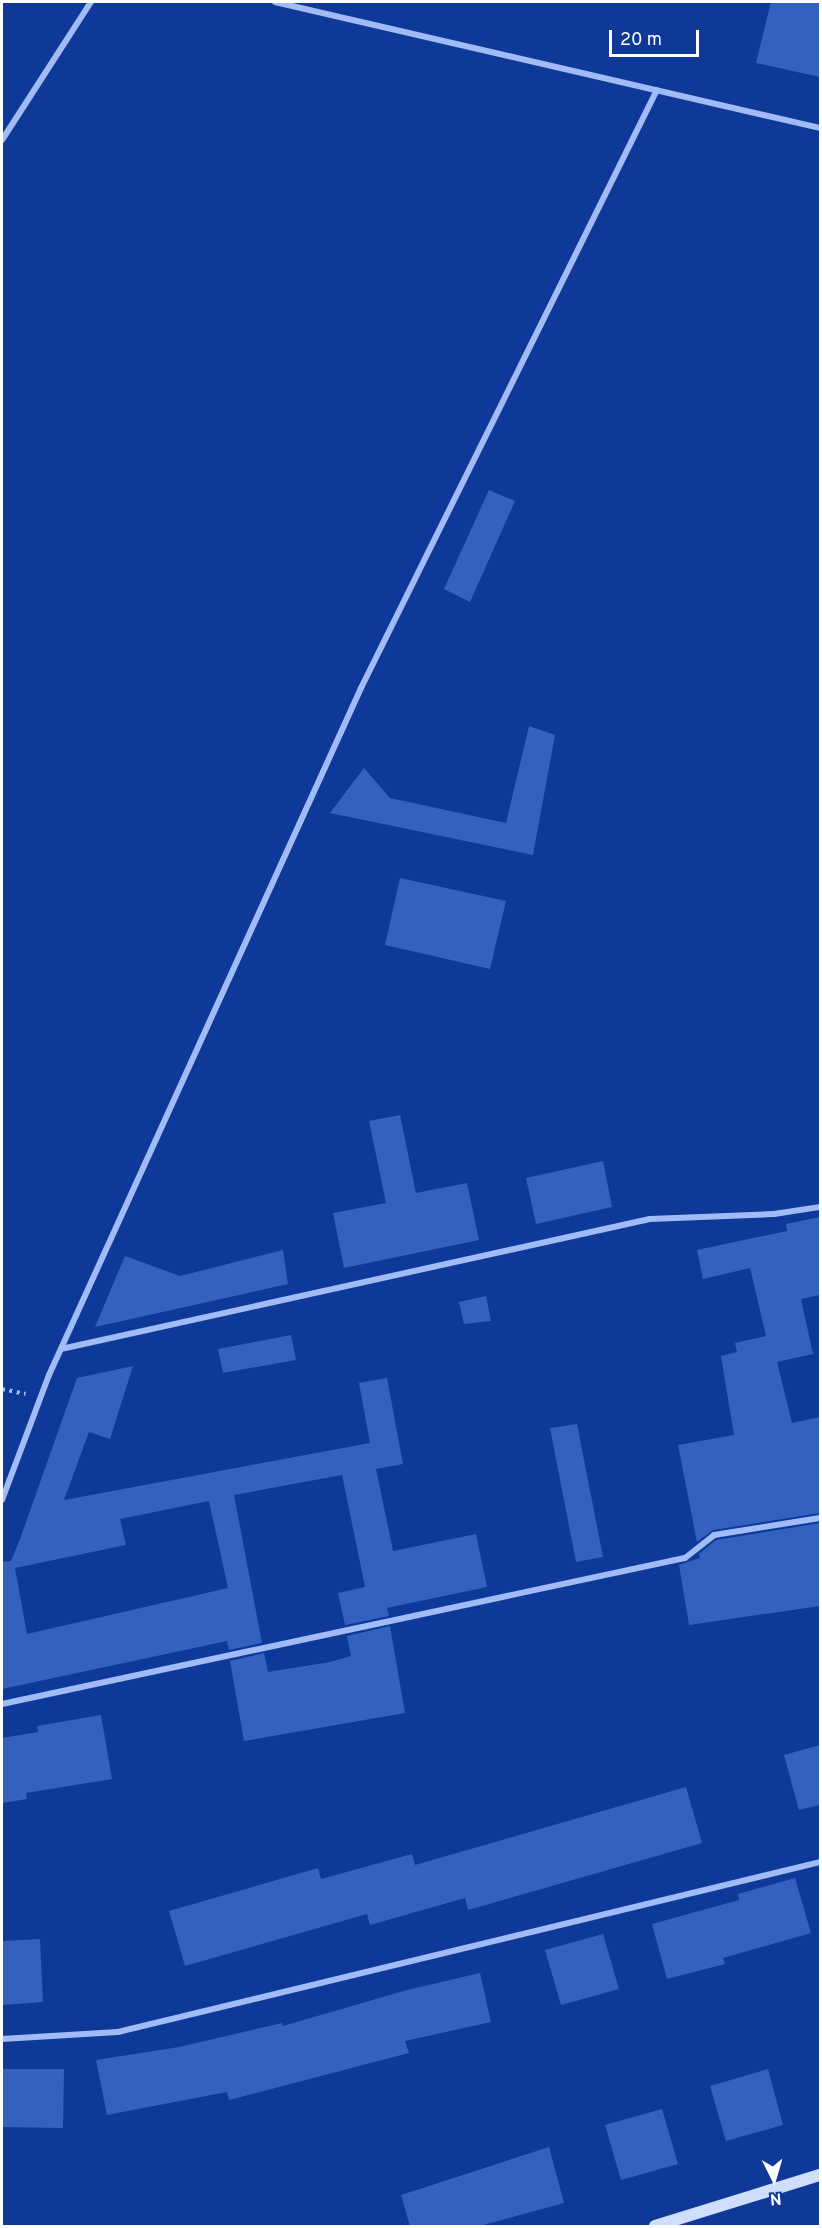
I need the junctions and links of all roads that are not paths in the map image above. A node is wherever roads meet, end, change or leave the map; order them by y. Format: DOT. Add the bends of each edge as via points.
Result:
graph roads {
  1 [pos="91,2"];
  2 [pos="275,2"];
  3 [pos="657,90"];
  4 [pos="820,128"];
  5 [pos="2,140"];
  6 [pos="820,1208"];
  7 [pos="61,1349"];
  8 [pos="2,1500"];
  9 [pos="820,1518"];
  10 [pos="2,1704"];
  11 [pos="820,1862"];
  12 [pos="2,2039"];
  13 [pos="820,2175"];
  14 [pos="656,2226"];
  1 -- 5 [label="street"];
  2 -- 3 [label="street"];
  3 -- 4 [label="street"];
  3 -- 7 [label="street" via="361,688"];
  6 -- 7 [label="street" via="774,1214 650,1219"];
  7 -- 8 [label="street"];
  9 -- 10 [label="street" via="714,1535 685,1558"];
  11 -- 12 [label="street" via="118,2032"];
  13 -- 14 [label="main road"];
}
